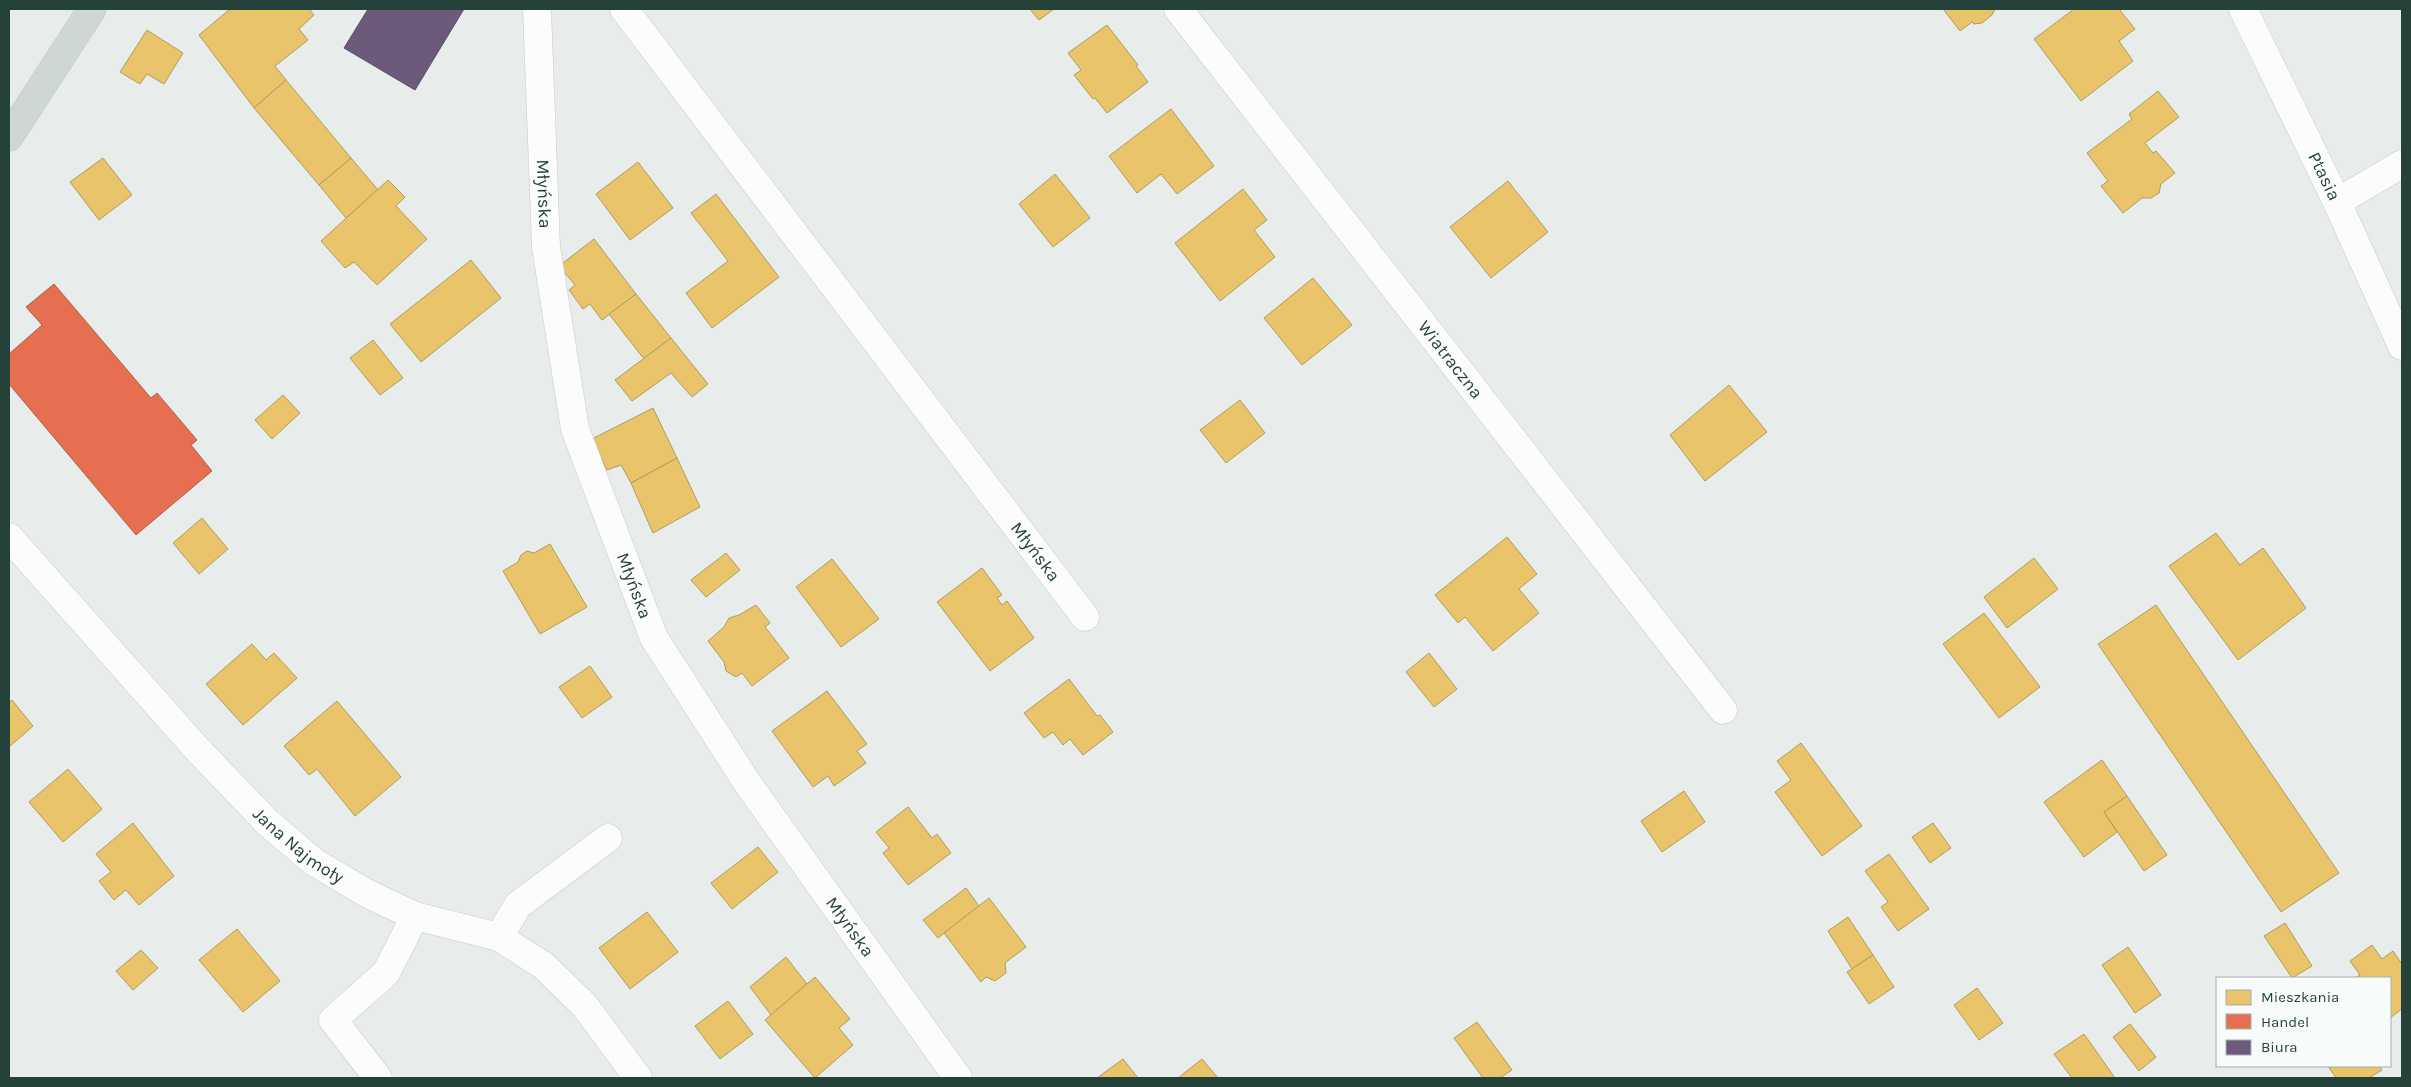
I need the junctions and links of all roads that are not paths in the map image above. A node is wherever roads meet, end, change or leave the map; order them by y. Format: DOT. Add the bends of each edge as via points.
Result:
graph roads {
  1 [pos="92,9"];
  2 [pos="537,9"];
  3 [pos="624,9"];
  4 [pos="1178,9"];
  5 [pos="2243,9"];
  6 [pos="9,137"];
  7 [pos="2402,164"];
  8 [pos="2337,202"];
  9 [pos="2402,346"];
  10 [pos="9,536"];
  11 [pos="1086,616"];
  12 [pos="1723,710"];
  13 [pos="608,838"];
  14 [pos="415,916"];
  15 [pos="499,937"];
  16 [pos="378,1078"];
  17 [pos="638,1078"];
  18 [pos="958,1078"];
  1 -- 6 [label="main road"];
  2 -- 18 [label="street, Młyńska" via="546,247 575,429 654,638 748,784"];
  3 -- 11 [label="street, Młyńska"];
  4 -- 12 [label="street, Wiatraczna"];
  5 -- 8 [label="street, Ptasia"];
  7 -- 8 [label="street"];
  8 -- 9 [label="street, Ptasia"];
  10 -- 14 [label="street, Jana Najmoły" via="198,750 267,822 314,862 368,894"];
  13 -- 15 [label="street" via="518,905"];
  14 -- 15 [label="street, Jana Najmoły"];
  14 -- 16 [label="street" via="386,973 334,1020"];
  15 -- 17 [label="street, Jana Najmoły" via="544,966 585,1006"];
}
